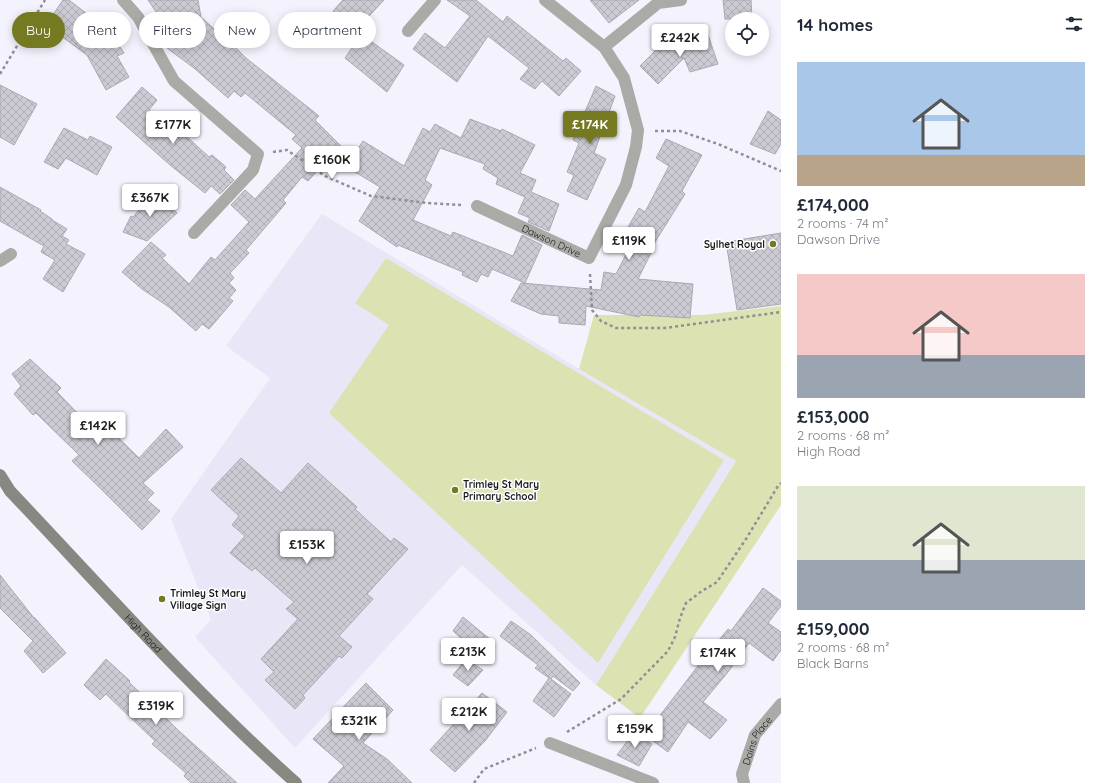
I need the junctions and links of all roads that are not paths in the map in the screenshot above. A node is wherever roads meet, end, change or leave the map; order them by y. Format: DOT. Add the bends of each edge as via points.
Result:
graph roads {
  1 [pos="123,0"];
  2 [pos="435,0"];
  3 [pos="545,0"];
  4 [pos="681,0"];
  5 [pos="408,31"];
  6 [pos="604,47"];
  7 [pos="477,206"];
  8 [pos="194,233"];
  9 [pos="11,254"];
  10 [pos="0,260"];
  11 [pos="0,475"];
  12 [pos="781,704"];
  13 [pos="550,743"];
  14 [pos="296,783"];
  15 [pos="653,783"];
  16 [pos="744,783"];
  1 -- 8 [label="street" via="138,17 174,81 258,154 254,170"];
  2 -- 5 [label="street"];
  3 -- 6 [label="street, Dawson Drive"];
  4 -- 6 [label="street" via="658,3"];
  6 -- 7 [label="street, Dawson Drive" via="624,78 638,130 626,185 589,258"];
  9 -- 10 [label="street"];
  11 -- 14 [label="street, High Road" via="10,491 182,674"];
  12 -- 16 [label="street, Dains Place" via="756,735 742,774"];
  13 -- 15 [label="street"];
}
